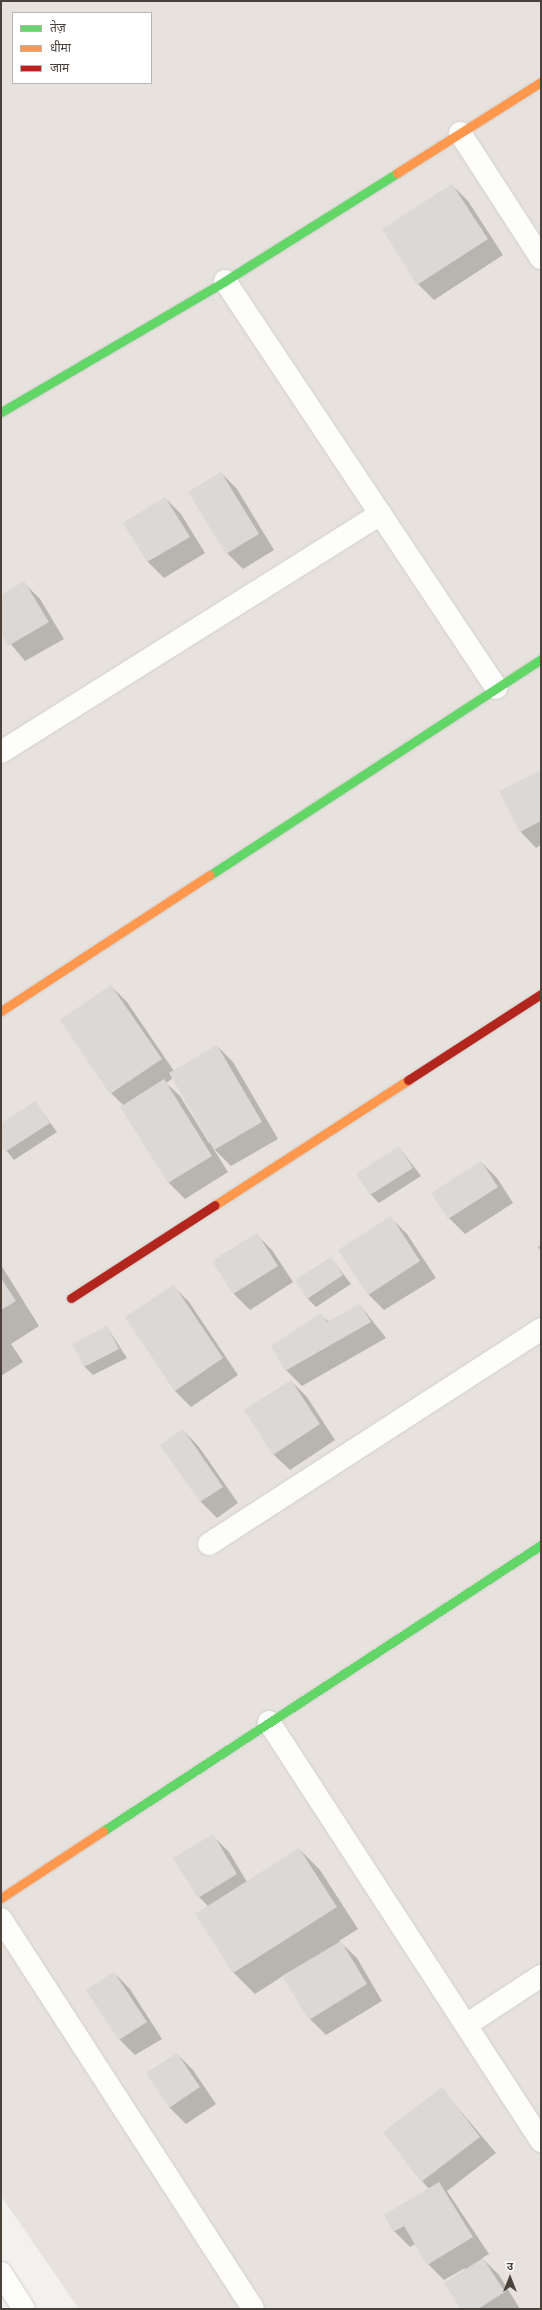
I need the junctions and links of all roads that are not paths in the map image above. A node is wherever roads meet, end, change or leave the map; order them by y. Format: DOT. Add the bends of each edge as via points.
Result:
graph roads {
  1 [pos="541,82"];
  2 [pos="460,133"];
  3 [pos="541,258"];
  4 [pos="225,281"];
  5 [pos="1,412"];
  6 [pos="380,514"];
  7 [pos="541,659"];
  8 [pos="496,688"];
  9 [pos="1,752"];
  10 [pos="541,994"];
  11 [pos="1,1011"];
  12 [pos="71,1298"];
  13 [pos="541,1329"];
  14 [pos="209,1544"];
  15 [pos="541,1545"];
  16 [pos="270,1722"];
  17 [pos="1,1898"];
  18 [pos="1,1919"];
  19 [pos="541,1976"];
  20 [pos="466,2025"];
  21 [pos="541,2140"];
  22 [pos="1,2273"];
  23 [pos="24,2309"];
  24 [pos="253,2309"];
  1 -- 2 [label="street"];
  2 -- 3 [label="street"];
  2 -- 4 [label="street"];
  4 -- 5 [label="street"];
  4 -- 6 [label="street"];
  6 -- 8 [label="street"];
  6 -- 9 [label="street"];
  7 -- 8 [label="street"];
  8 -- 11 [label="street"];
  10 -- 12 [label="street"];
  13 -- 14 [label="street"];
  15 -- 16 [label="street"];
  16 -- 17 [label="street"];
  16 -- 20 [label="street"];
  18 -- 24 [label="street"];
  19 -- 20 [label="street"];
  20 -- 21 [label="street"];
  22 -- 23 [label="street"];
}
